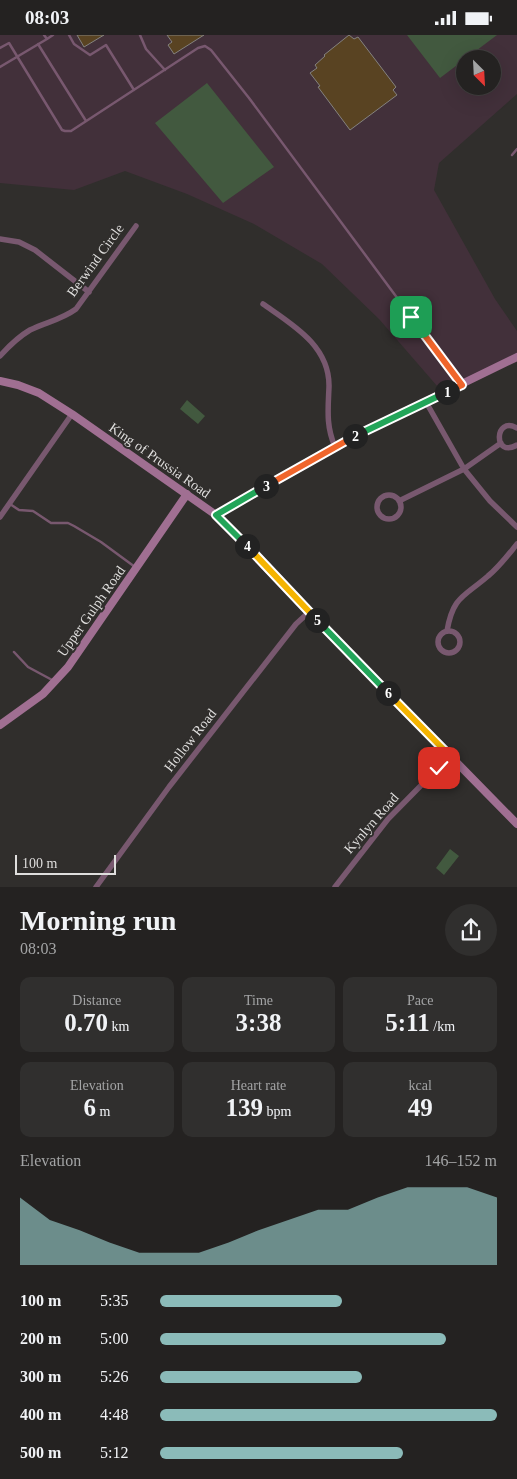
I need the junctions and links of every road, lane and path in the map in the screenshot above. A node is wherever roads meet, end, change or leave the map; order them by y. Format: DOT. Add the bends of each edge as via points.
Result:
graph roads {
  1 [pos="44,35"];
  2 [pos="53,35"];
  3 [pos="69,35"];
  4 [pos="140,35"];
  5 [pos="47,39"];
  6 [pos="38,44"];
  7 [pos="0,48"];
  8 [pos="17,57"];
  9 [pos="0,67"];
  10 [pos="166,70"];
  11 [pos="134,90"];
  12 [pos="86,121"];
  13 [pos="517,149"];
  14 [pos="512,155"];
  15 [pos="136,226"];
  16 [pos="0,239"];
  17 [pos="89,291"];
  18 [pos="263,304"];
  19 [pos="0,356"];
  20 [pos="517,357"];
  21 [pos="0,381"];
  22 [pos="462,385"];
  23 [pos="426,402"];
  24 [pos="72,414"];
  25 [pos="517,428"];
  26 [pos="501,443"];
  27 [pos="517,445"];
  28 [pos="335,447"];
  29 [pos="464,469"];
  30 [pos="187,494"];
  31 [pos="399,501"];
  32 [pos="10,503"];
  33 [pos="216,515"];
  34 [pos="0,517"];
  35 [pos="517,527"];
  36 [pos="517,544"];
  37 [pos="136,568"];
  38 [pos="308,612"];
  39 [pos="447,631"];
  40 [pos="14,652"];
  41 [pos="55,681"];
  42 [pos="0,725"];
  43 [pos="450,756"];
  44 [pos="517,823"];
  45 [pos="96,887"];
  46 [pos="335,887"];
  1 -- 5 [label="lane"];
  2 -- 5 [label="lane"];
  3 -- 11 [label="lane" via="74,44 90,55 106,45"];
  4 -- 10 [label="lane" via="146,49"];
  5 -- 6 [label="lane"];
  6 -- 8 [label="lane"];
  6 -- 12 [label="lane"];
  7 -- 8 [label="lane" via="8,43"];
  8 -- 9 [label="lane"];
  8 -- 12 [label="lane" via="62,129 71,131"];
  10 -- 11 [label="lane"];
  10 -- 22 [label="lane" via="198,48 205,46 211,50"];
  11 -- 12 [label="lane"];
  13 -- 14 [label="lane"];
  15 -- 17 [label="street, Berwind Circle"];
  16 -- 17 [label="street" via="19,242 35,250"];
  17 -- 19 [label="street, Berwind Circle" via="76,309 17,337"];
  18 -- 28 [label="street" via="295,326 324,358 329,384 328,427"];
  20 -- 22 [label="street"];
  21 -- 24 [label="street, King of Prussia Road" via="38,393"];
  22 -- 23 [label="street"];
  23 -- 28 [label="street"];
  23 -- 29 [label="street"];
  24 -- 30 [label="street, King of Prussia Road"];
  24 -- 32 [label="street"];
  25 -- 26 [label="street" via="502,429 499,435"];
  26 -- 27 [label="street" via="509,448"];
  26 -- 29 [label="street"];
  28 -- 33 [label="street"];
  29 -- 31 [label="street"];
  29 -- 35 [label="street"];
  30 -- 33 [label="street, King of Prussia Road"];
  30 -- 37 [label="street, Upper Gulph Road"];
  31 -- 31 [label="street" via="391,495 384,496 377,505 379,514 388,519 397,516"];
  32 -- 34 [label="street"];
  32 -- 37 [label="lane" via="19,510 33,511 52,523 74,526"];
  33 -- 38 [label="street, King of Prussia Road"];
  36 -- 39 [label="street" via="489,576 458,599 450,614"];
  37 -- 41 [label="street, Upper Gulph Road"];
  38 -- 43 [label="street, King of Prussia Road"];
  38 -- 45 [label="street, Hollow Road" via="175,779"];
  40 -- 41 [label="lane" via="28,667"];
  41 -- 42 [label="street, Upper Gulph Road" via="34,702"];
  43 -- 44 [label="street, King of Prussia Road"];
  43 -- 46 [label="street, Kynlyn Road" via="388,819"];
}
